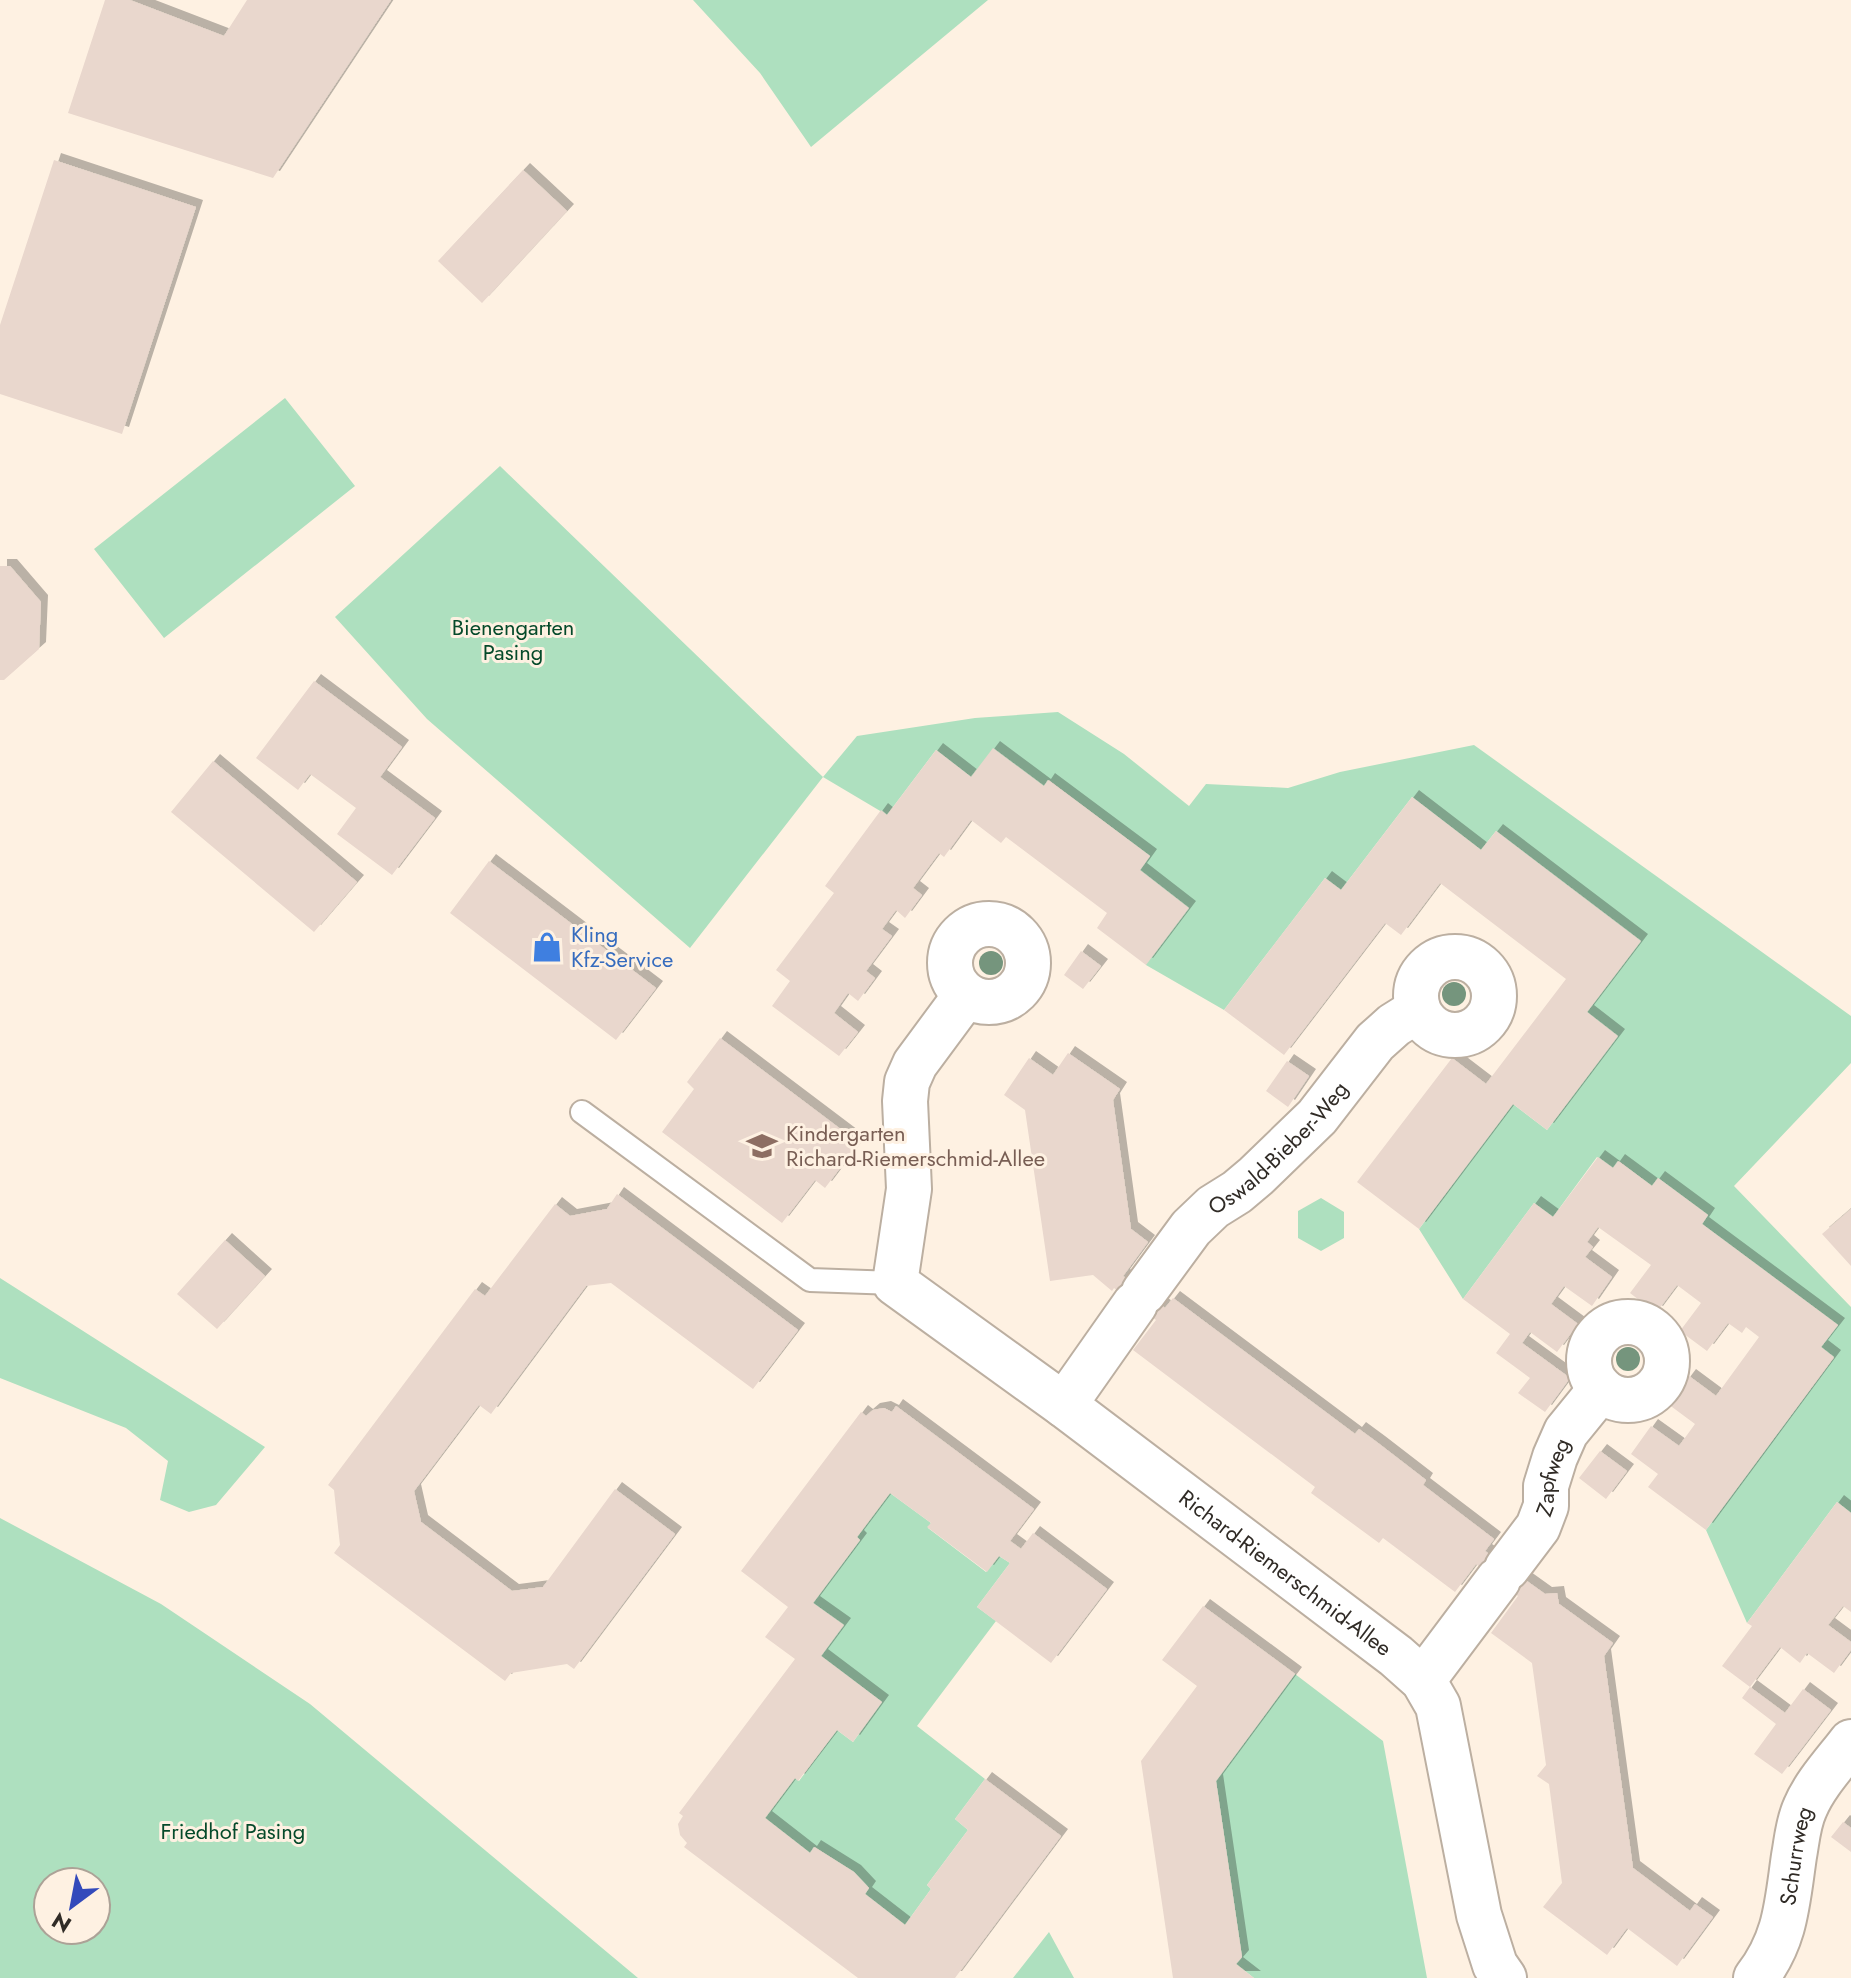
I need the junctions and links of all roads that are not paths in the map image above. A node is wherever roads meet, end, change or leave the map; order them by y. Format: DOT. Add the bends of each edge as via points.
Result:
graph roads {
  1 [pos="966,995"];
  2 [pos="1418,1010"];
  3 [pos="582,1112"];
  4 [pos="895,1283"];
  5 [pos="1601,1389"];
  6 [pos="1064,1405"];
  7 [pos="1423,1680"];
  8 [pos="1851,1742"];
  9 [pos="1504,1978"];
  10 [pos="1756,1978"];
  1 -- 4 [label="street" via="907,1082 909,1189"];
  2 -- 6 [label="street, Oswald-Bieber-Weg" via="1375,1042 1317,1117 1256,1176 1191,1228"];
  3 -- 4 [label="lane" via="810,1280"];
  4 -- 6 [label="street, Richard-Riemerschmid-Allee"];
  5 -- 7 [label="street, Zapfweg" via="1566,1432 1538,1527"];
  6 -- 7 [label="street, Richard-Riemerschmid-Allee"];
  7 -- 9 [label="street, Richard-Riemerschmid-Allee" via="1438,1706 1479,1915"];
  8 -- 10 [label="street, Schurrweg" via="1804,1809 1785,1919 1771,1958"];
}
